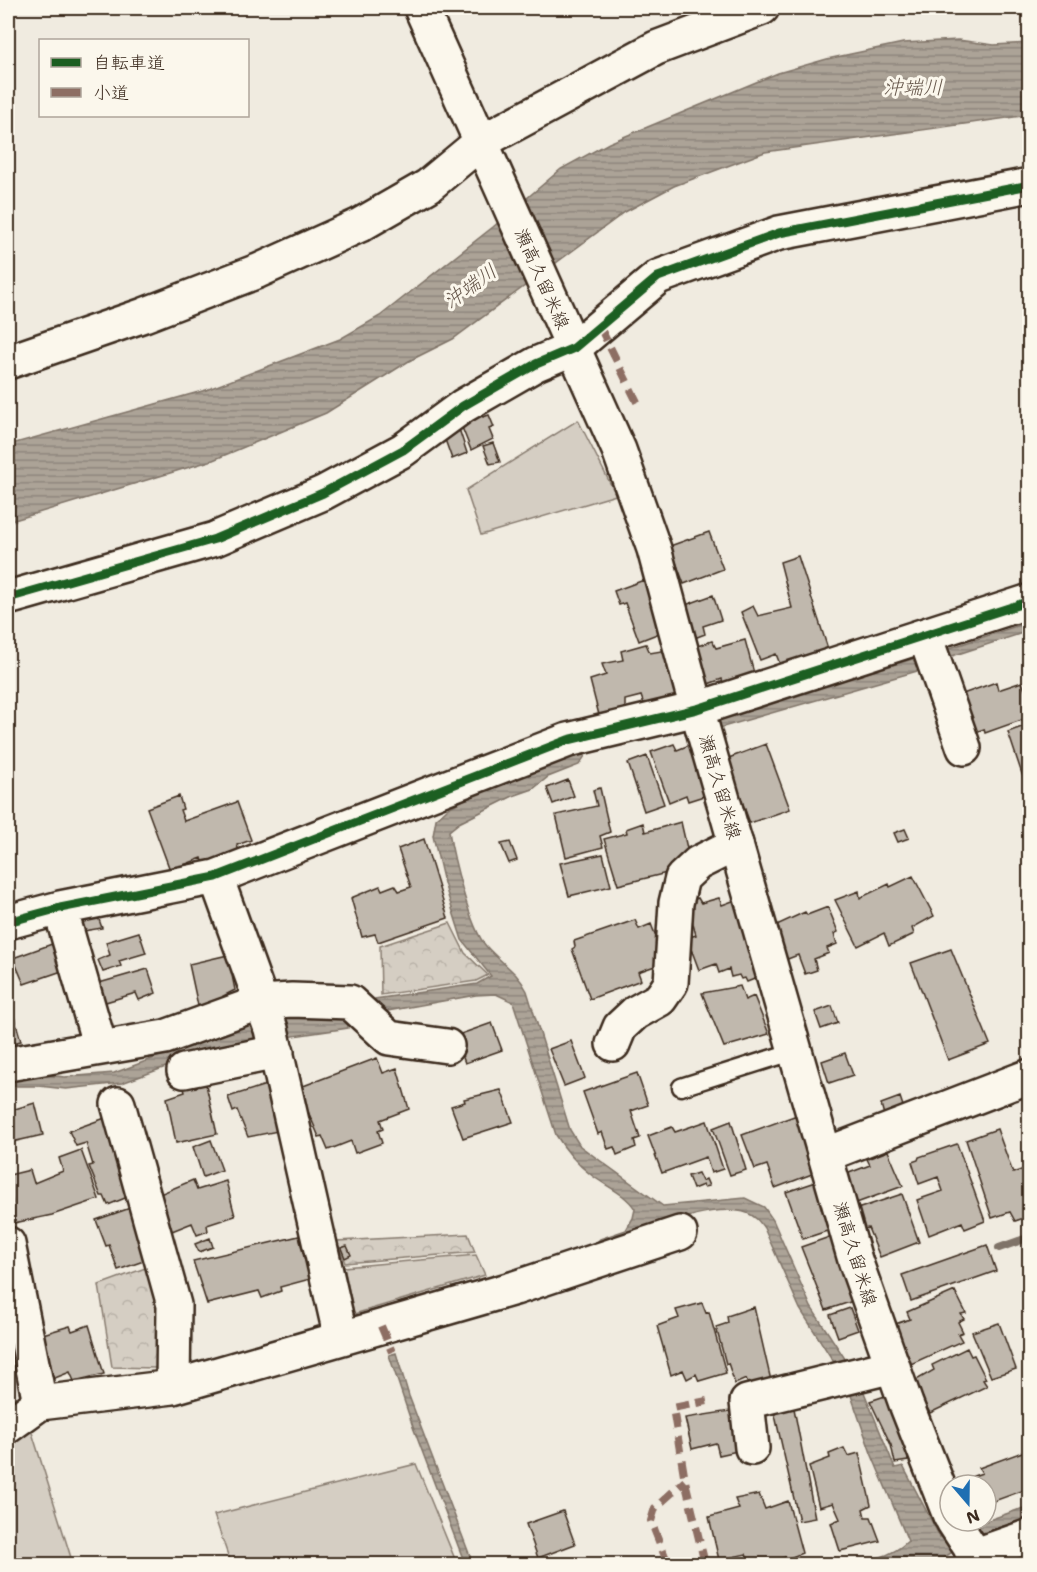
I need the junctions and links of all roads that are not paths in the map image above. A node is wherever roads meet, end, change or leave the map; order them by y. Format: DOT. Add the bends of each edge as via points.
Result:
graph roads {
  1 [pos="421,8"];
  2 [pos="762,8"];
  3 [pos="485,150"];
  4 [pos="1029,185"];
  5 [pos="569,339"];
  6 [pos="8,362"];
  7 [pos="8,598"];
  8 [pos="1029,601"];
  9 [pos="925,636"];
  10 [pos="697,709"];
  11 [pos="964,748"];
  12 [pos="736,844"];
  13 [pos="216,877"];
  14 [pos="60,908"];
  15 [pos="8,922"];
  16 [pos="261,1002"];
  17 [pos="613,1044"];
  18 [pos="447,1046"];
  19 [pos="100,1047"];
  20 [pos="795,1051"];
  21 [pos="277,1052"];
  22 [pos="8,1064"];
  23 [pos="184,1071"];
  24 [pos="1029,1076"];
  25 [pos="681,1087"];
  26 [pos="118,1104"];
  27 [pos="825,1155"];
  28 [pos="680,1233"];
  29 [pos="8,1244"];
  30 [pos="341,1338"];
  31 [pos="893,1366"];
  32 [pos="173,1387"];
  33 [pos="40,1403"];
  34 [pos="8,1426"];
  35 [pos="752,1448"];
  36 [pos="938,1484"];
  37 [pos="961,1533"];
  38 [pos="1029,1536"];
  39 [pos="974,1560"];
  1 -- 3 [label="street, 瀬高久留米線"];
  2 -- 3 [label="street" via="656,48"];
  3 -- 5 [label="street, 瀬高久留米線"];
  3 -- 6 [label="street" via="360,225 258,271"];
  4 -- 5 [label="street" via="779,233 658,277"];
  5 -- 7 [label="street" via="463,406 403,450 312,497 215,539"];
  5 -- 10 [label="street, 瀬高久留米線" via="620,450 654,549"];
  8 -- 9 [label="street"];
  9 -- 10 [label="street"];
  9 -- 11 [label="street"];
  10 -- 12 [label="street, 瀬高久留米線"];
  10 -- 13 [label="street" via="568,740"];
  12 -- 17 [label="street" via="698,862 682,878 676,903 670,983 660,999 635,1013 620,1028"];
  12 -- 20 [label="street, 瀬高久留米線"];
  13 -- 14 [label="street"];
  13 -- 16 [label="street"];
  14 -- 15 [label="street"];
  14 -- 19 [label="street"];
  16 -- 18 [label="street" via="350,1002 389,1038"];
  16 -- 19 [label="street" via="165,1037"];
  16 -- 21 [label="street"];
  19 -- 22 [label="street"];
  20 -- 25 [label="lane"];
  20 -- 27 [label="street, 瀬高久留米線"];
  21 -- 23 [label="street"];
  21 -- 30 [label="street"];
  24 -- 27 [label="street"];
  26 -- 32 [label="street" via="174,1305"];
  27 -- 31 [label="street, 瀬高久留米線" via="855,1260"];
  28 -- 30 [label="street"];
  29 -- 33 [label="street"];
  30 -- 32 [label="street"];
  31 -- 35 [label="street" via="747,1402"];
  31 -- 36 [label="street, 瀬高久留米線"];
  32 -- 33 [label="street"];
  33 -- 34 [label="street"];
  37 -- 39 [label="street"];
  38 -- 39 [label="street"];
}
